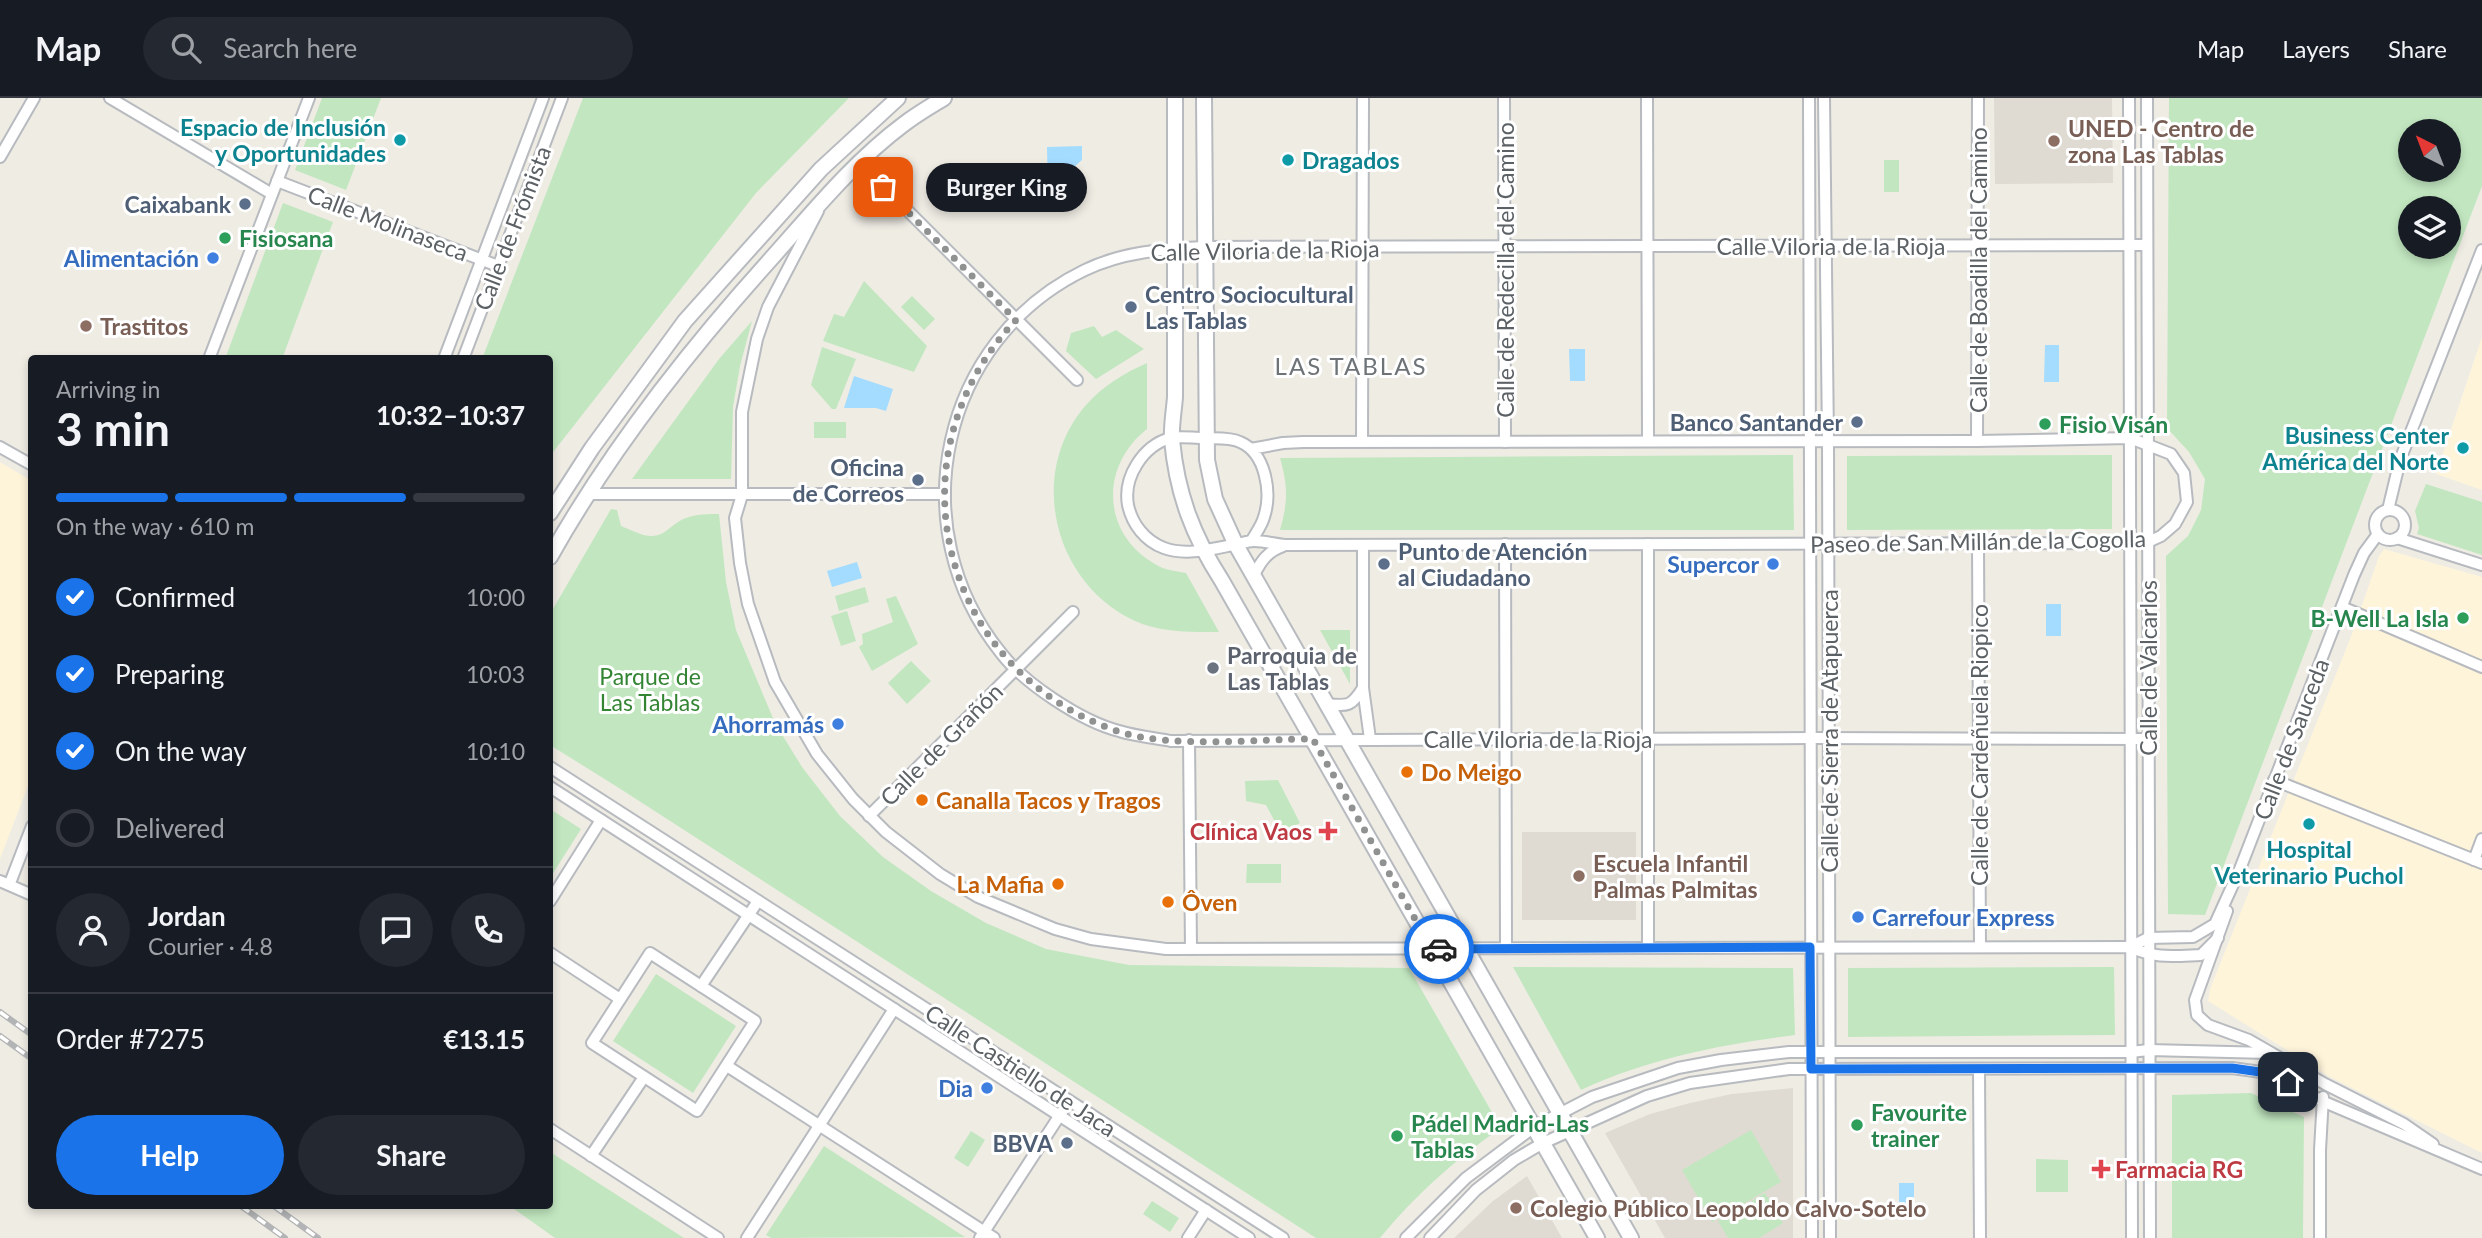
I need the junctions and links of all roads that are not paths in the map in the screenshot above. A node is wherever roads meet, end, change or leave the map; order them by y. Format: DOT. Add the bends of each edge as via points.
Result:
graph roads {
  1 [pos="34,98"];
  2 [pos="110,98"];
  3 [pos="309,98"];
  4 [pos="543,98"];
  5 [pos="562,98"];
  6 [pos="898,98"];
  7 [pos="944,98"];
  8 [pos="1175,98"];
  9 [pos="1204,98"];
  10 [pos="1363,98"];
  11 [pos="1504,98"];
  12 [pos="1647,98"];
  13 [pos="1809,98"];
  14 [pos="1824,98"];
  15 [pos="1978,98"];
  16 [pos="2129,98"];
  17 [pos="2147,98"];
  18 [pos="0,157"];
  19 [pos="860,163"];
  20 [pos="277,181"];
  21 [pos="272,194"];
  22 [pos="827,196"];
  23 [pos="2129,245"];
  24 [pos="2146,245"];
  25 [pos="1809,246"];
  26 [pos="1826,246"];
  27 [pos="1979,246"];
  28 [pos="1204,247"];
  29 [pos="1362,247"];
  30 [pos="1505,247"];
  31 [pos="1647,247"];
  32 [pos="1174,248"];
  33 [pos="2482,250"];
  34 [pos="481,259"];
  35 [pos="498,266"];
  36 [pos="1016,320"];
  37 [pos="211,355"];
  38 [pos="445,355"];
  39 [pos="465,355"];
  40 [pos="1077,380"];
  41 [pos="1172,438"];
  42 [pos="1206,438"];
  43 [pos="2130,438"];
  44 [pos="1810,440"];
  45 [pos="1828,440"];
  46 [pos="1362,441"];
  47 [pos="1648,441"];
  48 [pos="1505,442"];
  49 [pos="1977,442"];
  50 [pos="2147,443"];
  51 [pos="0,447"];
  52 [pos="1251,449"];
  53 [pos="28,463"];
  54 [pos="589,494"];
  55 [pos="945,494"];
  56 [pos="742,495"];
  57 [pos="553,508"];
  58 [pos="2388,510"];
  59 [pos="2378,534"];
  60 [pos="2397,538"];
  61 [pos="1252,540"];
  62 [pos="2148,542"];
  63 [pos="2129,543"];
  64 [pos="1505,544"];
  65 [pos="1648,544"];
  66 [pos="1810,544"];
  67 [pos="1828,544"];
  68 [pos="1978,544"];
  69 [pos="1236,545"];
  70 [pos="1285,545"];
  71 [pos="1363,545"];
  72 [pos="1202,550"];
  73 [pos="553,552"];
  74 [pos="2482,565"];
  75 [pos="1254,575"];
  76 [pos="2342,607"];
  77 [pos="1073,612"];
  78 [pos="2482,667"];
  79 [pos="1016,668"];
  80 [pos="1363,688"];
  81 [pos="1326,704"];
  82 [pos="1811,738"];
  83 [pos="1829,738"];
  84 [pos="1979,738"];
  85 [pos="2130,738"];
  86 [pos="1313,739"];
  87 [pos="1506,739"];
  88 [pos="1648,739"];
  89 [pos="2147,739"];
  90 [pos="1189,740"];
  91 [pos="1347,740"];
  92 [pos="1370,740"];
  93 [pos="553,769"];
  94 [pos="2274,780"];
  95 [pos="553,790"];
  96 [pos="869,816"];
  97 [pos="601,820"];
  98 [pos="28,834"];
  99 [pos="2482,839"];
  100 [pos="2478,861"];
  101 [pos="2240,869"];
  102 [pos="5,882"];
  103 [pos="28,893"];
  104 [pos="553,896"];
  105 [pos="758,901"];
  106 [pos="747,915"];
  107 [pos="2148,937"];
  108 [pos="2218,938"];
  109 [pos="1810,947"];
  110 [pos="1829,947"];
  111 [pos="1980,947"];
  112 [pos="2130,947"];
  113 [pos="1466,948"];
  114 [pos="1506,948"];
  115 [pos="1648,948"];
  116 [pos="1191,949"];
  117 [pos="1432,949"];
  118 [pos="553,955"];
  119 [pos="2148,956"];
  120 [pos="701,986"];
  121 [pos="621,999"];
  122 [pos="894,1009"];
  123 [pos="2149,1050"];
  124 [pos="1811,1052"];
  125 [pos="1829,1052"];
  126 [pos="2130,1052"];
  127 [pos="2269,1053"];
  128 [pos="727,1066"];
  129 [pos="2149,1068"];
  130 [pos="1811,1069"];
  131 [pos="2130,1069"];
  132 [pos="1829,1070"];
  133 [pos="1979,1070"];
  134 [pos="644,1077"];
  135 [pos="2325,1084"];
  136 [pos="1069,1101"];
  137 [pos="2322,1101"];
  138 [pos="1559,1113"];
  139 [pos="1059,1115"];
  140 [pos="819,1126"];
  141 [pos="1534,1127"];
  142 [pos="1569,1129"];
  143 [pos="553,1131"];
  144 [pos="1543,1143"];
  145 [pos="2448,1153"];
  146 [pos="591,1156"];
  147 [pos="2482,1169"];
  148 [pos="1206,1210"];
  149 [pos="986,1236"];
  150 [pos="718,1238"];
  151 [pos="747,1238"];
  152 [pos="1188,1238"];
  153 [pos="1249,1238"];
  154 [pos="1283,1238"];
  155 [pos="1406,1238"];
  156 [pos="1430,1238"];
  157 [pos="1597,1238"];
  158 [pos="1631,1238"];
  159 [pos="1812,1238"];
  160 [pos="1830,1238"];
  161 [pos="1980,1238"];
  162 [pos="2132,1238"];
  163 [pos="2150,1238"];
  164 [pos="2320,1238"];
  1 -- 18 [label="street"];
  2 -- 21 [label="street, Calle Molinaseca"];
  3 -- 20 [label="street"];
  4 -- 34 [label="street, Calle de Frómista"];
  5 -- 35 [label="street, Calle de Frómista"];
  6 -- 57 [label="street" via="821,169 685,321"];
  7 -- 19 [label="street" via="904,124"];
  8 -- 32 [label="street"];
  9 -- 28 [label="street"];
  10 -- 29 [label="street"];
  11 -- 30 [label="street, Calle de Redecilla del Camino"];
  12 -- 31 [label="street"];
  13 -- 25 [label="street, Calle de Sierra de Atapuerca"];
  14 -- 26 [label="street, Calle de Sierra de Atapuerca"];
  15 -- 27 [label="street, Calle de Boadilla del Camino"];
  16 -- 23 [label="street, Calle de Valcarlos"];
  17 -- 24 [label="street, Calle de Valcarlos"];
  19 -- 22 [label="street"];
  19 -- 36 [label="street"];
  20 -- 21 [label="street"];
  20 -- 34 [label="street, Calle Molinaseca"];
  21 -- 37 [label="street"];
  22 -- 54 [label="street" via="705,332"];
  22 -- 56 [label="street" via="768,307 757,339 742,412"];
  23 -- 24 [label="street, Calle Viloria de la Rioja"];
  23 -- 27 [label="street, Calle Viloria de la Rioja"];
  23 -- 43 [label="street, Calle de Valcarlos"];
  24 -- 50 [label="street, Calle de Valcarlos"];
  25 -- 26 [label="street, Calle Viloria de la Rioja"];
  25 -- 31 [label="street, Calle Viloria de la Rioja"];
  25 -- 44 [label="street, Calle de Sierra de Atapuerca"];
  26 -- 27 [label="street, Calle Viloria de la Rioja"];
  26 -- 45 [label="street, Calle de Sierra de Atapuerca"];
  27 -- 49 [label="street, Calle de Boadilla del Camino"];
  28 -- 29 [label="street, Calle Viloria de la Rioja"];
  28 -- 32 [label="street, Calle Viloria de la Rioja"];
  28 -- 42 [label="street"];
  29 -- 30 [label="street, Calle Viloria de la Rioja"];
  29 -- 46 [label="street"];
  30 -- 31 [label="street, Calle Viloria de la Rioja"];
  30 -- 48 [label="street, Calle de Redecilla del Camino"];
  31 -- 47 [label="street"];
  32 -- 36 [label="street, Calle Viloria de la Rioja" via="1118,258 1086,270 1054,288"];
  32 -- 41 [label="street"];
  33 -- 58 [label="street" via="2400,460"];
  34 -- 35 [label="street, Calle Molinaseca"];
  34 -- 38 [label="street, Calle de Frómista"];
  35 -- 39 [label="street, Calle de Frómista"];
  36 -- 40 [label="street"];
  36 -- 55 [label="street, Calle Viloria de la Rioja" via="982,361 967,391 950,442"];
  41 -- 42 [label="street, Paseo de San Millán de la Cogolla"];
  41 -- 72 [label="street" via="1181,497"];
  41 -- 72 [label="street" via="1151,448 1137,463 1129,482 1128,503 1134,523 1147,538 1165,548"];
  42 -- 52 [label="street, Paseo de San Millán de la Cogolla" via="1240,442"];
  42 -- 69 [label="street" via="1215,499"];
  43 -- 49 [label="street, Paseo de San Millán de la Cogolla"];
  43 -- 50 [label="street, Paseo de San Millán de la Cogolla"];
  43 -- 63 [label="street, Calle de Valcarlos"];
  44 -- 45 [label="street, Paseo de San Millán de la Cogolla"];
  44 -- 47 [label="street, Paseo de San Millán de la Cogolla"];
  44 -- 66 [label="street, Calle de Sierra de Atapuerca"];
  45 -- 49 [label="street, Paseo de San Millán de la Cogolla"];
  45 -- 67 [label="street, Calle de Sierra de Atapuerca"];
  46 -- 48 [label="street, Paseo de San Millán de la Cogolla"];
  46 -- 52 [label="street, Paseo de San Millán de la Cogolla" via="1283,443"];
  47 -- 48 [label="street, Paseo de San Millán de la Cogolla"];
  50 -- 62 [label="street, Calle de Valcarlos"];
  50 -- 62 [label="street, Paseo de San Millán de la Cogolla" via="2171,454 2184,474 2187,502 2175,524"];
  51 -- 53 [label="street"];
  52 -- 61 [label="street" via="1264,470 1267,494 1264,518"];
  54 -- 56 [label="street"];
  54 -- 73 [label="street"];
  55 -- 56 [label="street"];
  55 -- 79 [label="street, Calle Viloria de la Rioja" via="946,531 961,584 986,632"];
  56 -- 96 [label="street" via="735,518 740,563 748,604 775,682 817,754"];
  58 -- 59 [label="street" via="2376,519"];
  58 -- 60 [label="street" via="2404,521 2403,533"];
  59 -- 60 [label="street"];
  59 -- 76 [label="street, Calle de Sauceda" via="2364,553"];
  60 -- 74 [label="street"];
  61 -- 69 [label="street"];
  61 -- 70 [label="street, Paseo de San Millán de la Cogolla"];
  62 -- 63 [label="street, Paseo de San Millán de la Cogolla"];
  62 -- 89 [label="street, Calle de Valcarlos"];
  63 -- 68 [label="street, Paseo de San Millán de la Cogolla"];
  63 -- 85 [label="street, Calle de Valcarlos"];
  64 -- 65 [label="street, Paseo de San Millán de la Cogolla"];
  64 -- 71 [label="street, Paseo de San Millán de la Cogolla"];
  64 -- 87 [label="street"];
  65 -- 66 [label="street, Paseo de San Millán de la Cogolla"];
  65 -- 88 [label="street"];
  66 -- 67 [label="street, Paseo de San Millán de la Cogolla"];
  66 -- 82 [label="street, Calle de Sierra de Atapuerca"];
  67 -- 68 [label="street, Paseo de San Millán de la Cogolla"];
  67 -- 83 [label="street, Calle de Sierra de Atapuerca"];
  68 -- 84 [label="street, Calle de Cardeñuela Riopico"];
  69 -- 72 [label="street"];
  69 -- 75 [label="street"];
  70 -- 71 [label="street, Paseo de San Millán de la Cogolla"];
  70 -- 75 [label="street" via="1273,549"];
  71 -- 80 [label="street"];
  72 -- 86 [label="street"];
  75 -- 81 [label="street"];
  76 -- 78 [label="street"];
  76 -- 94 [label="street, Calle de Sauceda"];
  77 -- 79 [label="street, Calle de Grañón"];
  79 -- 90 [label="street, Calle Viloria de la Rioja" via="1052,698 1118,731"];
  79 -- 96 [label="street, Calle de Grañón"];
  80 -- 81 [label="street" via="1346,706"];
  80 -- 92 [label="street"];
  81 -- 91 [label="street"];
  82 -- 83 [label="street, Calle Viloria de la Rioja"];
  82 -- 88 [label="street, Calle Viloria de la Rioja"];
  82 -- 109 [label="street, Calle de Sierra de Atapuerca"];
  83 -- 84 [label="street, Calle Viloria de la Rioja"];
  83 -- 110 [label="street, Calle de Sierra de Atapuerca"];
  84 -- 85 [label="street, Calle Viloria de la Rioja"];
  84 -- 111 [label="street, Calle de Cardeñuela Riopico"];
  85 -- 89 [label="street, Calle Viloria de la Rioja"];
  85 -- 112 [label="street, Calle de Valcarlos"];
  86 -- 90 [label="street, Calle Viloria de la Rioja"];
  86 -- 91 [label="street, Calle Viloria de la Rioja"];
  86 -- 117 [label="street"];
  87 -- 88 [label="street, Calle Viloria de la Rioja"];
  87 -- 92 [label="street, Calle Viloria de la Rioja"];
  87 -- 114 [label="street"];
  88 -- 115 [label="street"];
  89 -- 107 [label="street, Calle de Valcarlos"];
  90 -- 116 [label="street"];
  91 -- 92 [label="street, Calle Viloria de la Rioja"];
  91 -- 113 [label="street"];
  93 -- 105 [label="street, Calle Castiello de Jaca"];
  94 -- 100 [label="street"];
  94 -- 101 [label="street, Calle de Sauceda"];
  95 -- 97 [label="street, Calle Castiello de Jaca"];
  96 -- 116 [label="street" via="940,874 1022,916 1091,939"];
  97 -- 104 [label="street"];
  97 -- 106 [label="street, Calle Castiello de Jaca"];
  98 -- 102 [label="street"];
  99 -- 100 [label="street"];
  101 -- 107 [label="street, Calle de Sauceda" via="2215,924 2205,932 2193,937"];
  101 -- 108 [label="street, Calle de Sauceda"];
  102 -- 103 [label="street"];
  105 -- 106 [label="street"];
  105 -- 136 [label="street, Calle Castiello de Jaca"];
  106 -- 120 [label="street"];
  106 -- 122 [label="street, Calle Castiello de Jaca"];
  107 -- 112 [label="street"];
  107 -- 119 [label="street, Calle de Valcarlos"];
  108 -- 119 [label="street" via="2201,955"];
  108 -- 127 [label="street, Calle de Sauceda" via="2195,1000 2197,1015 2208,1025"];
  109 -- 110 [label="street"];
  109 -- 115 [label="street"];
  109 -- 124 [label="street, Calle de Sierra de Atapuerca"];
  110 -- 111 [label="street"];
  110 -- 125 [label="street, Calle de Sierra de Atapuerca"];
  111 -- 112 [label="street"];
  112 -- 119 [label="street"];
  112 -- 126 [label="street, Calle de Valcarlos"];
  113 -- 114 [label="street"];
  113 -- 117 [label="street"];
  113 -- 138 [label="street"];
  114 -- 115 [label="street"];
  116 -- 117 [label="street"];
  117 -- 141 [label="street"];
  118 -- 121 [label="street"];
  119 -- 123 [label="street, Calle de Valcarlos"];
  120 -- 121 [label="street" via="650,953"];
  120 -- 128 [label="street" via="755,1021"];
  121 -- 134 [label="street" via="592,1043"];
  122 -- 139 [label="street, Calle Castiello de Jaca"];
  122 -- 140 [label="street"];
  123 -- 126 [label="street"];
  123 -- 127 [label="street"];
  123 -- 129 [label="street, Calle de Valcarlos"];
  124 -- 125 [label="street"];
  124 -- 130 [label="street, Calle de Sierra de Atapuerca"];
  124 -- 138 [label="street" via="1721,1059 1678,1068"];
  125 -- 126 [label="street"];
  125 -- 132 [label="street, Calle de Sierra de Atapuerca"];
  126 -- 131 [label="street, Calle de Valcarlos"];
  127 -- 135 [label="street"];
  128 -- 134 [label="street" via="697,1111"];
  128 -- 140 [label="street"];
  129 -- 131 [label="street"];
  129 -- 137 [label="street" via="2260,1072"];
  129 -- 163 [label="street, Calle de Valcarlos"];
  130 -- 132 [label="street"];
  130 -- 142 [label="street" via="1690,1083"];
  130 -- 159 [label="street, Calle de Sierra de Atapuerca"];
  131 -- 133 [label="street"];
  131 -- 162 [label="street, Calle de Valcarlos"];
  132 -- 133 [label="street"];
  132 -- 160 [label="street, Calle de Sierra de Atapuerca"];
  133 -- 161 [label="street"];
  134 -- 146 [label="street"];
  135 -- 137 [label="street"];
  135 -- 145 [label="street" via="2404,1124"];
  136 -- 139 [label="street"];
  136 -- 154 [label="street, Calle Castiello de Jaca"];
  137 -- 145 [label="street"];
  137 -- 164 [label="street"];
  138 -- 141 [label="street"];
  138 -- 142 [label="street"];
  139 -- 148 [label="street, Calle Castiello de Jaca"];
  139 -- 149 [label="street"];
  140 -- 149 [label="street"];
  140 -- 151 [label="street"];
  141 -- 144 [label="street"];
  141 -- 155 [label="street" via="1466,1178"];
  142 -- 144 [label="street"];
  142 -- 158 [label="street"];
  143 -- 146 [label="street"];
  144 -- 156 [label="street" via="1476,1189"];
  144 -- 157 [label="street"];
  145 -- 147 [label="street"];
  146 -- 150 [label="street"];
  148 -- 152 [label="street"];
  148 -- 153 [label="street, Calle Castiello de Jaca"];
}
